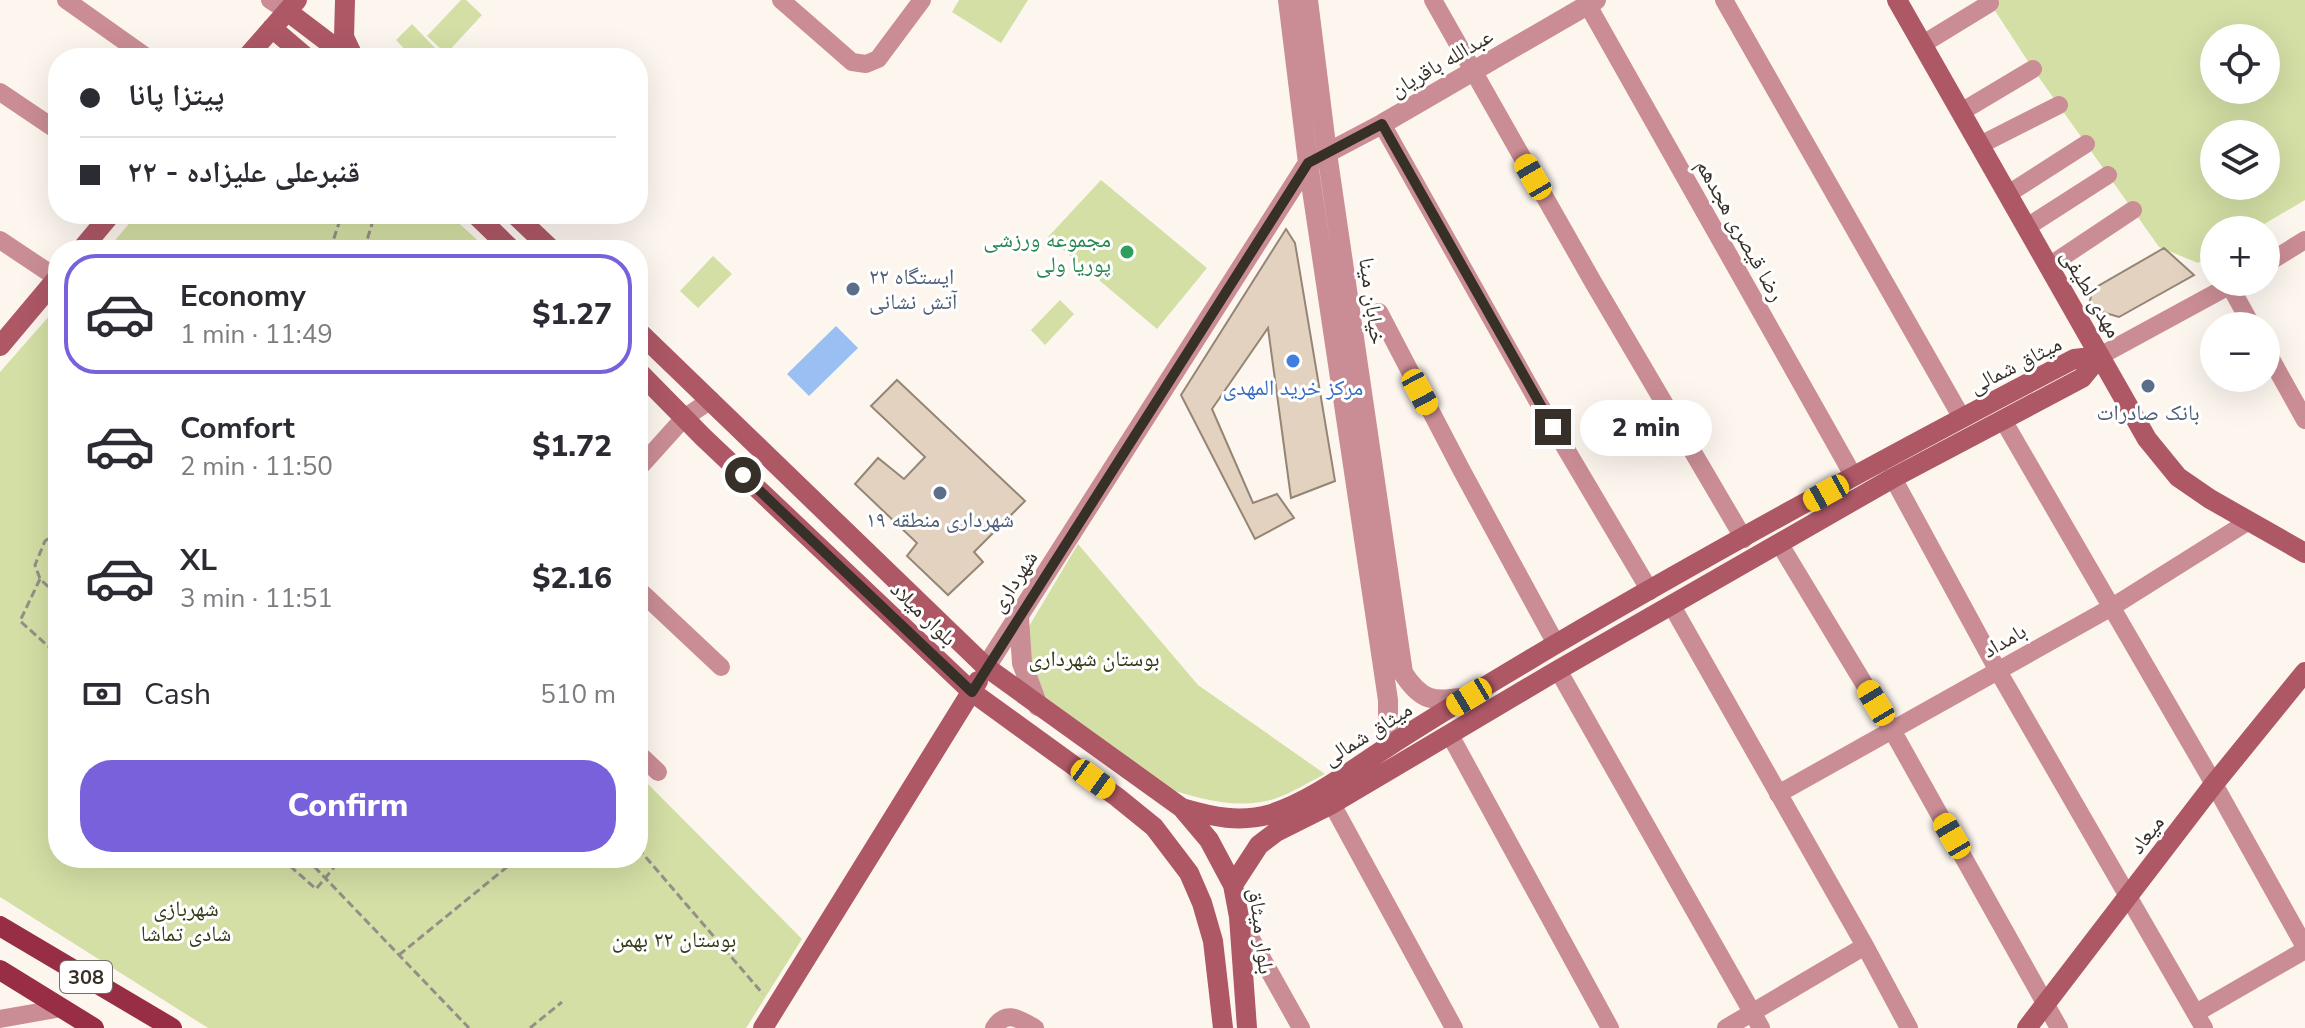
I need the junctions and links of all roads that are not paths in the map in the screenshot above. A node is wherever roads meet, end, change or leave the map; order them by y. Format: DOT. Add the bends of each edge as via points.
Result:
graph roads {
  1 [pos="66,0"];
  2 [pos="345,0"];
  3 [pos="781,0"];
  4 [pos="922,0"];
  5 [pos="1288,0"];
  6 [pos="1308,0"];
  7 [pos="1433,0"];
  8 [pos="1724,0"];
  9 [pos="1897,0"];
  10 [pos="1589,2"];
  11 [pos="1990,3"];
  12 [pos="285,4"];
  13 [pos="272,28"];
  14 [pos="1923,44"];
  15 [pos="134,48"];
  16 [pos="255,48"];
  17 [pos="295,48"];
  18 [pos="340,48"];
  19 [pos="348,48"];
  20 [pos="2033,69"];
  21 [pos="1473,72"];
  22 [pos="0,92"];
  23 [pos="2059,105"];
  24 [pos="1961,112"];
  25 [pos="48,124"];
  26 [pos="1382,124"];
  27 [pos="2086,144"];
  28 [pos="1980,145"];
  29 [pos="1327,153"];
  30 [pos="1308,163"];
  31 [pos="2108,175"];
  32 [pos="2008,194"];
  33 [pos="2133,210"];
  34 [pos="103,224"];
  35 [pos="485,224"];
  36 [pos="525,224"];
  37 [pos="2027,227"];
  38 [pos="0,240"];
  39 [pos="89,240"];
  40 [pos="502,240"];
  41 [pos="541,240"];
  42 [pos="2305,240"];
  43 [pos="2280,255"];
  44 [pos="2049,266"];
  45 [pos="48,271"];
  46 [pos="48,290"];
  47 [pos="2211,296"];
  48 [pos="1379,312"];
  49 [pos="648,340"];
  50 [pos="0,346"];
  51 [pos="2100,356"];
  52 [pos="2280,374"];
  53 [pos="648,381"];
  54 [pos="711,400"];
  55 [pos="2304,415"];
  56 [pos="684,418"];
  57 [pos="1962,418"];
  58 [pos="2003,420"];
  59 [pos="648,458"];
  60 [pos="1854,477"];
  61 [pos="1893,478"];
  62 [pos="2249,521"];
  63 [pos="1744,539"];
  64 [pos="1779,543"];
  65 [pos="2305,553"];
  66 [pos="1650,591"];
  67 [pos="648,598"];
  68 [pos="1672,606"];
  69 [pos="2112,607"];
  70 [pos="1019,618"];
  71 [pos="1556,644"];
  72 [pos="721,667"];
  73 [pos="986,667"];
  74 [pos="1558,670"];
  75 [pos="1998,671"];
  76 [pos="2303,679"];
  77 [pos="972,692"];
  78 [pos="1469,697"];
  79 [pos="1038,706"];
  80 [pos="1892,730"];
  81 [pos="1450,735"];
  82 [pos="1388,746"];
  83 [pos="648,762"];
  84 [pos="1398,766"];
  85 [pos="658,772"];
  86 [pos="2214,784"];
  87 [pos="1778,794"];
  88 [pos="1332,804"];
  89 [pos="1182,808"];
  90 [pos="1233,885"];
  91 [pos="2128,896"];
  92 [pos="1239,917"];
  93 [pos="0,926"];
  94 [pos="1865,946"];
  95 [pos="2305,948"];
  96 [pos="0,970"];
  97 [pos="2046,1004"];
  98 [pos="62,1008"];
  99 [pos="0,1019"];
  100 [pos="1757,1020"];
  101 [pos="2200,1020"];
  102 [pos="1000,1022"];
  103 [pos="94,1028"];
  104 [pos="172,1028"];
  105 [pos="763,1028"];
  106 [pos="1035,1028"];
  107 [pos="1223,1028"];
  108 [pos="1247,1028"];
  109 [pos="1301,1028"];
  110 [pos="1454,1028"];
  111 [pos="1610,1028"];
  112 [pos="1726,1028"];
  113 [pos="1909,1028"];
  114 [pos="2027,1028"];
  115 [pos="2059,1028"];
  1 -- 15 [label="street"];
  2 -- 19 [label="main road"];
  3 -- 4 [label="street" via="852,62 866,64 878,59"];
  5 -- 30 [label="street, خیابان مینا"];
  6 -- 29 [label="street, خیابان مینا"];
  7 -- 21 [label="street"];
  8 -- 57 [label="street"];
  9 -- 14 [label="main road, مهدی لطیفی"];
  10 -- 21 [label="street, عبدالله باقریان"];
  10 -- 60 [label="street, رضا قیصری هجدهم"];
  11 -- 14 [label="street"];
  12 -- 13 [label="main road"];
  12 -- 18 [label="main road"];
  13 -- 16 [label="main road"];
  13 -- 17 [label="main road"];
  14 -- 24 [label="main road, مهدی لطیفی"];
  20 -- 24 [label="street"];
  21 -- 26 [label="street, عبدالله باقریان"];
  21 -- 63 [label="street"];
  22 -- 25 [label="street"];
  23 -- 28 [label="street"];
  24 -- 28 [label="main road, مهدی لطیفی"];
  26 -- 29 [label="street, عبدالله باقریان"];
  26 -- 66 [label="street"];
  27 -- 32 [label="street"];
  28 -- 32 [label="main road, مهدی لطیفی"];
  29 -- 30 [label="street, عبدالله باقریان"];
  29 -- 78 [label="street, خیابان مینا" via="1403,673 1421,696 1438,701"];
  30 -- 70 [label="street, شهرداری"];
  30 -- 82 [label="street, خیابان مینا" via="1388,700"];
  31 -- 37 [label="street"];
  32 -- 37 [label="main road, مهدی لطیفی"];
  33 -- 44 [label="street"];
  34 -- 39 [label="main road"];
  35 -- 40 [label="main road"];
  36 -- 41 [label="main road"];
  37 -- 44 [label="main road, مهدی لطیفی"];
  38 -- 45 [label="street"];
  42 -- 43 [label="street"];
  44 -- 51 [label="main road, مهدی لطیفی"];
  46 -- 50 [label="main road"];
  47 -- 51 [label="street"];
  48 -- 71 [label="street"];
  49 -- 54 [label="main road, بلوار میلاد"];
  51 -- 57 [label="main road, میثاق شمالی" via="2074,359"];
  51 -- 58 [label="main road, میثاق شمالی" via="2082,378"];
  51 -- 62 [label="main road, مهدی لطیفی" via="2147,439 2178,477"];
  52 -- 55 [label="street"];
  53 -- 56 [label="main road, بلوار میلاد"];
  54 -- 56 [label="street"];
  54 -- 73 [label="main road, بلوار میلاد"];
  56 -- 59 [label="street"];
  56 -- 77 [label="main road, بلوار میلاد"];
  57 -- 60 [label="main road, میثاق شمالی"];
  58 -- 61 [label="main road, میثاق شمالی"];
  58 -- 69 [label="street"];
  60 -- 63 [label="main road, میثاق شمالی"];
  61 -- 64 [label="main road, میثاق شمالی"];
  61 -- 75 [label="street"];
  62 -- 65 [label="main road, مهدی لطیفی"];
  62 -- 69 [label="street, بامداد"];
  63 -- 66 [label="main road, میثاق شمالی"];
  64 -- 68 [label="main road, میثاق شمالی"];
  64 -- 80 [label="street"];
  66 -- 71 [label="main road, میثاق شمالی"];
  67 -- 72 [label="street"];
  68 -- 74 [label="main road, میثاق شمالی"];
  68 -- 87 [label="street"];
  69 -- 75 [label="street, بامداد"];
  69 -- 86 [label="street"];
  70 -- 73 [label="street, شهرداری"];
  70 -- 79 [label="street" via="1022,663"];
  71 -- 78 [label="main road, میثاق شمالی"];
  73 -- 77 [label="main road, شهرداری"];
  73 -- 79 [label="main road, بلوار میلاد"];
  74 -- 81 [label="main road, میثاق شمالی"];
  74 -- 100 [label="street"];
  75 -- 80 [label="street, بامداد"];
  75 -- 91 [label="street"];
  76 -- 86 [label="main road, میعاد"];
  77 -- 105 [label="main road, شهرداری"];
  77 -- 107 [label="main road, بلوار میلاد" via="1154,827 1189,873 1213,941"];
  78 -- 82 [label="main road, میثاق شمالی"];
  79 -- 89 [label="main road, بلوار میلاد"];
  80 -- 87 [label="street, بامداد"];
  80 -- 97 [label="street"];
  81 -- 84 [label="main road, میثاق شمالی"];
  81 -- 111 [label="street"];
  82 -- 84 [label="main road"];
  82 -- 89 [label="main road, میثاق شمالی" via="1273,813 1216,818"];
  83 -- 85 [label="street"];
  84 -- 88 [label="main road, میثاق شمالی"];
  86 -- 91 [label="main road, میعاد"];
  86 -- 95 [label="street"];
  87 -- 94 [label="street"];
  88 -- 90 [label="main road, میثاق شمالی" via="1259,845"];
  88 -- 110 [label="street"];
  89 -- 90 [label="main road, بلوار میثاق" via="1209,840"];
  90 -- 92 [label="main road, بلوار میثاق"];
  91 -- 97 [label="main road, میعاد"];
  91 -- 101 [label="street"];
  92 -- 108 [label="main road, بلوار میثاق"];
  92 -- 109 [label="street"];
  93 -- 104 [label="main road, 308"];
  94 -- 100 [label="street"];
  94 -- 113 [label="street"];
  95 -- 101 [label="street"];
  96 -- 98 [label="main road, 308"];
  97 -- 114 [label="main road, میعاد"];
  97 -- 115 [label="street"];
  98 -- 99 [label="street"];
  98 -- 103 [label="main road, 308"];
  100 -- 112 [label="street"];
  102 -- 106 [label="street" via="1016,1017"];
}
